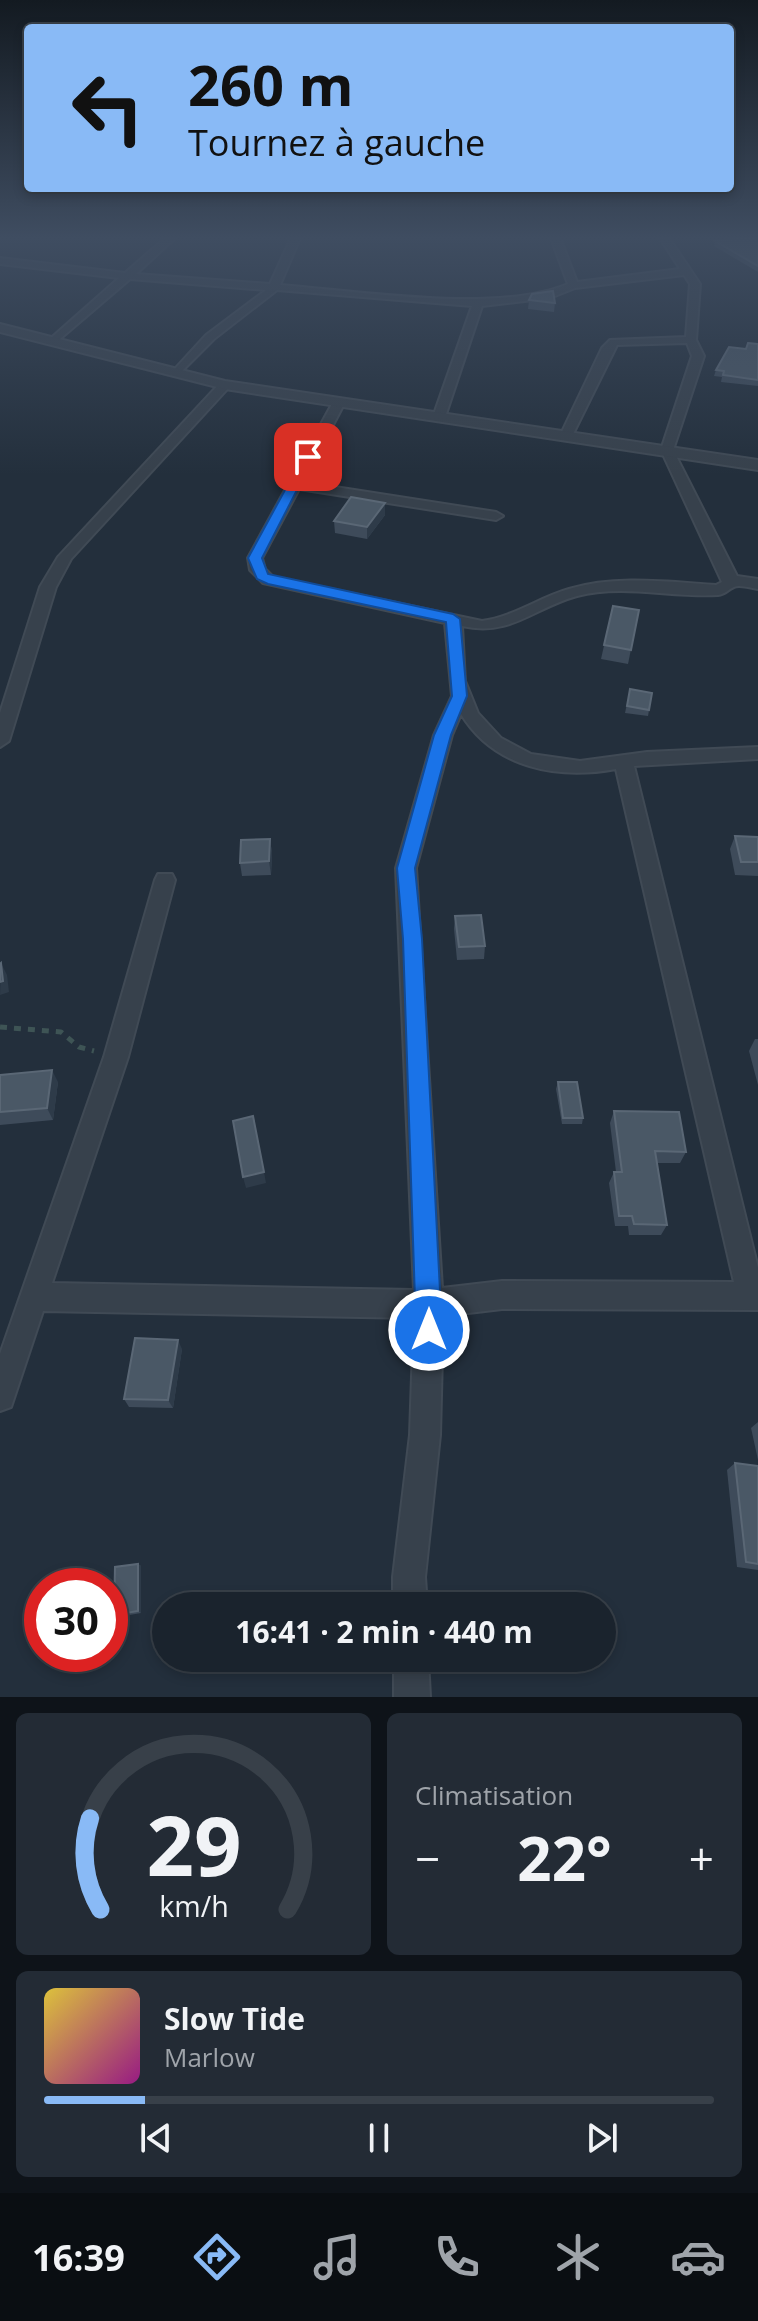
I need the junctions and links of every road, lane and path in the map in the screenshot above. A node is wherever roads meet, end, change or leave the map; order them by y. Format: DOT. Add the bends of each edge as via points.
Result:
graph roads {
  1 [pos="81,317"];
  2 [pos="236,317"];
  3 [pos="473,317"];
  4 [pos="693,317"];
  5 [pos="0,328"];
  6 [pos="691,340"];
  7 [pos="54,341"];
  8 [pos="179,371"];
  9 [pos="225,385"];
  10 [pos="338,404"];
  11 [pos="439,417"];
  12 [pos="566,436"];
  13 [pos="667,450"];
  14 [pos="758,465"];
  15 [pos="293,484"];
  16 [pos="496,516"];
  17 [pos="731,580"];
  18 [pos="758,584"];
  19 [pos="453,619"];
  20 [pos="460,696"];
  21 [pos="0,741"];
  22 [pos="758,753"];
  23 [pos="623,760"];
  24 [pos="165,880"];
  25 [pos="0,1027"];
  26 [pos="116,1057"];
  27 [pos="755,1296"];
  28 [pos="32,1297"];
  29 [pos="429,1304"];
  30 [pos="0,1396"];
  31 [pos="410,1592"];
  32 [pos="411,1672"];
  33 [pos="412,1697"];
  1 -- 7 [label="street"];
  2 -- 8 [label="street"];
  3 -- 11 [label="street"];
  4 -- 6 [label="street"];
  5 -- 7 [label="street"];
  6 -- 12 [label="street" via="614,342"];
  6 -- 13 [label="street" via="698,356"];
  7 -- 8 [label="street"];
  8 -- 9 [label="street"];
  9 -- 10 [label="street"];
  9 -- 21 [label="street" via="56,571"];
  10 -- 11 [label="street"];
  10 -- 15 [label="street"];
  11 -- 12 [label="street"];
  12 -- 13 [label="street"];
  13 -- 14 [label="street"];
  13 -- 17 [label="street"];
  15 -- 16 [label="street"];
  15 -- 19 [label="street" via="255,558 262,576"];
  17 -- 18 [label="street"];
  17 -- 19 [label="street" via="719,590 645,587 572,593 498,625"];
  19 -- 20 [label="street"];
  20 -- 23 [label="street" via="482,733 519,756 553,766"];
  20 -- 29 [label="street" via="443,735 406,868"];
  22 -- 23 [label="street"];
  23 -- 27 [label="street"];
  24 -- 26 [label="street"];
  25 -- 26 [label="path" via="61,1032 79,1047"];
  26 -- 28 [label="street"];
  27 -- 29 [label="street" via="502,1295"];
  28 -- 29 [label="street"];
  28 -- 30 [label="street"];
  29 -- 31 [label="street" via="425,1435"];
  32 -- 33 [label="street"];
}
